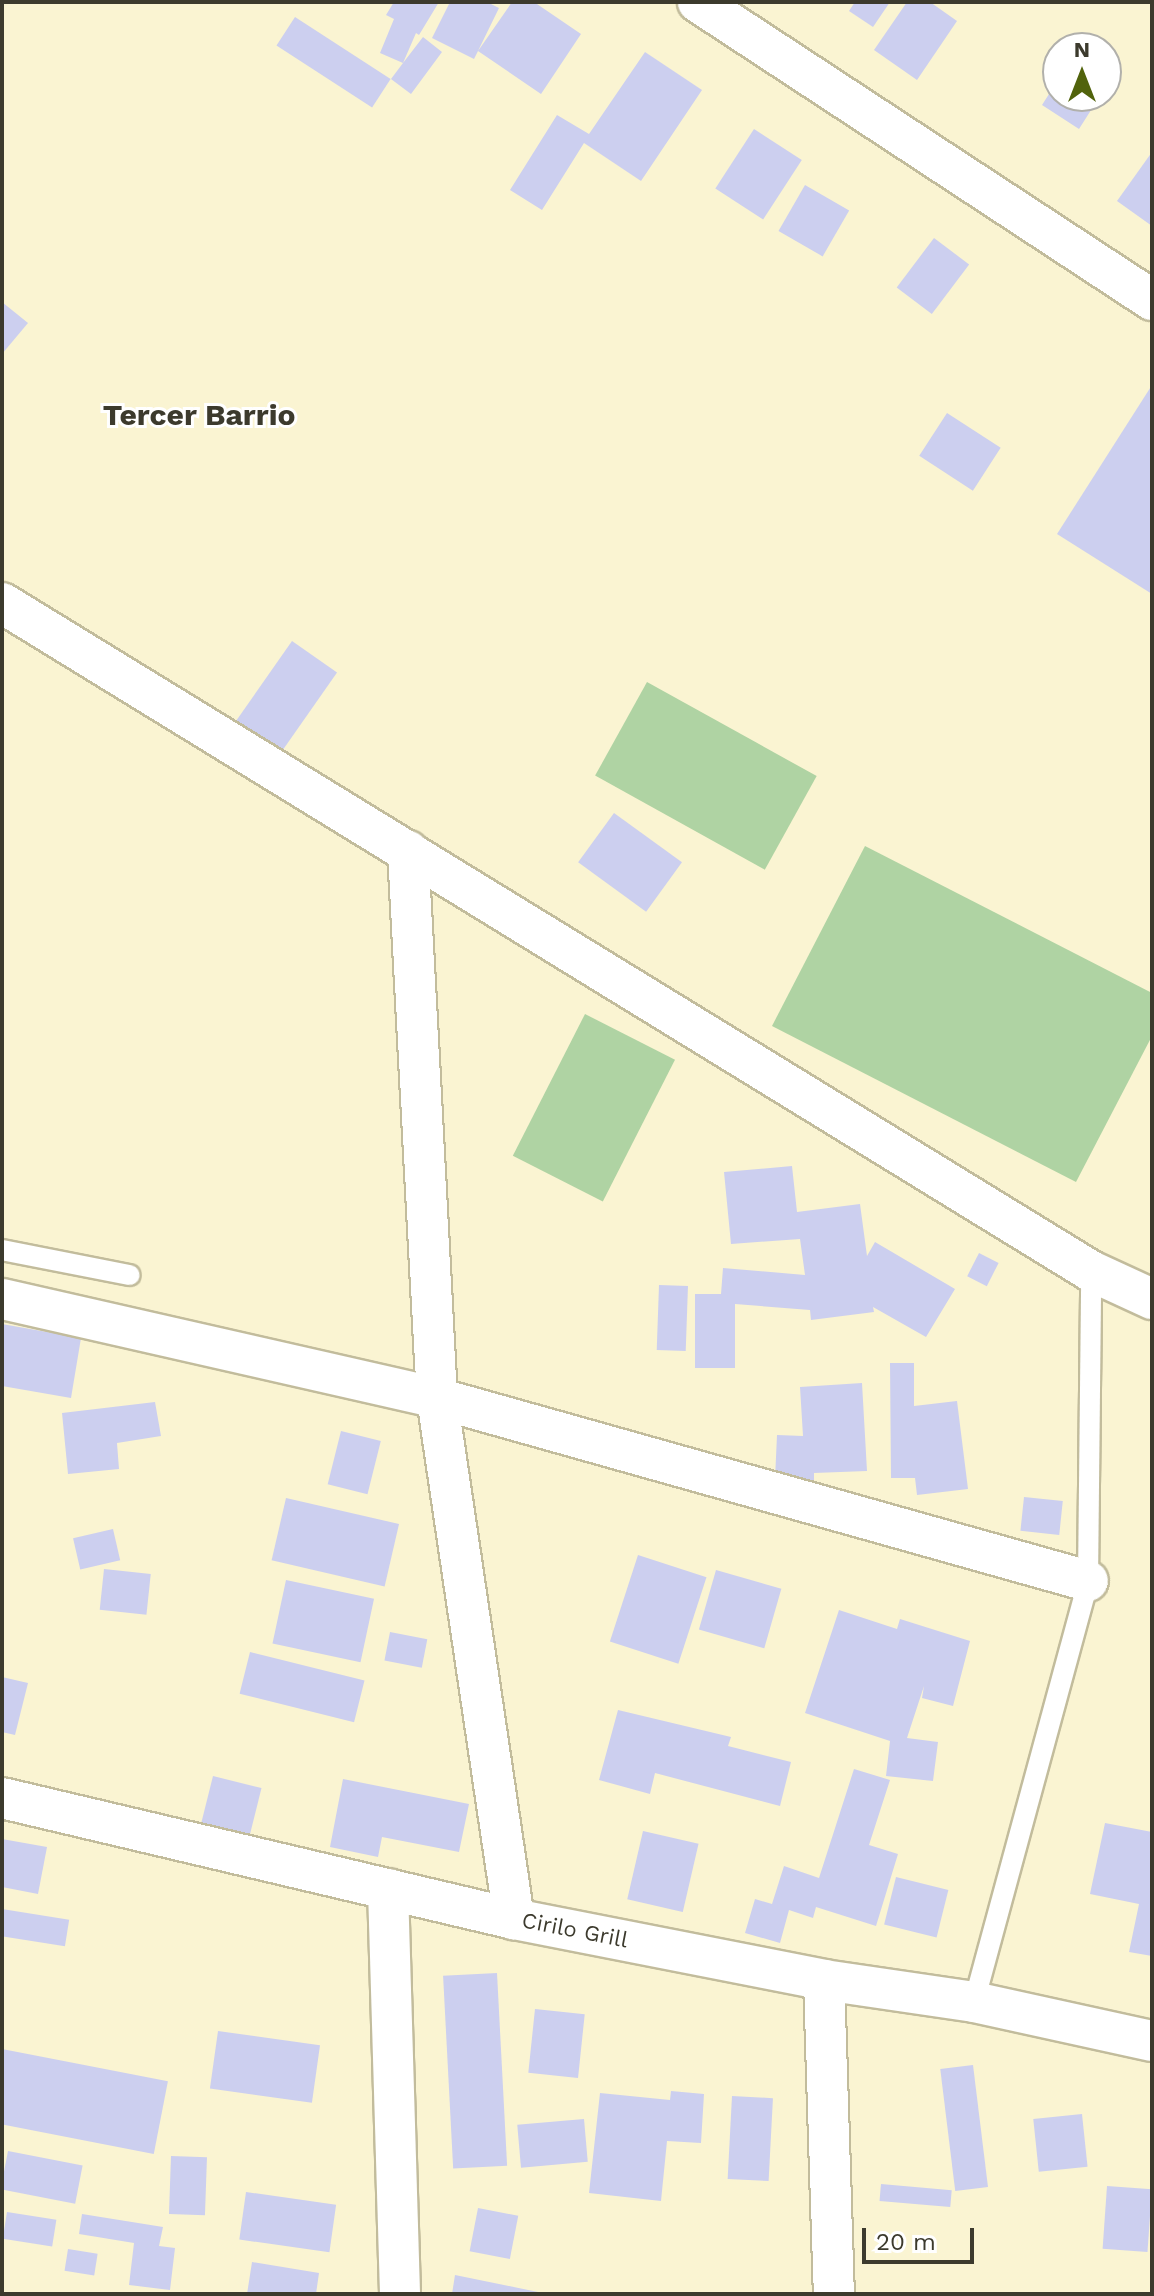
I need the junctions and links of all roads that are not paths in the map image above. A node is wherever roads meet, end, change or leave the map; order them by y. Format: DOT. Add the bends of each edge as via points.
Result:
graph roads {
  1 [pos="698,2"];
  2 [pos="1152,300"];
  3 [pos="2,603"];
  4 [pos="408,851"];
  5 [pos="2,1250"];
  6 [pos="1091,1271"];
  7 [pos="130,1275"];
  8 [pos="2,1299"];
  9 [pos="1152,1299"];
  10 [pos="437,1398"];
  11 [pos="1088,1581"];
  12 [pos="2,1798"];
  13 [pos="388,1889"];
  14 [pos="514,1919"];
  15 [pos="824,1980"];
  16 [pos="974,2002"];
  17 [pos="1152,2041"];
  18 [pos="400,2294"];
  19 [pos="834,2294"];
  1 -- 2 [label="street"];
  3 -- 4 [label="street"];
  4 -- 6 [label="street"];
  4 -- 10 [label="street"];
  5 -- 7 [label="lane"];
  6 -- 9 [label="street"];
  6 -- 11 [label="lane"];
  8 -- 10 [label="street"];
  10 -- 11 [label="street"];
  10 -- 14 [label="street"];
  11 -- 16 [label="lane"];
  12 -- 13 [label="street, Cirilo Grill"];
  13 -- 14 [label="street, Cirilo Grill"];
  13 -- 18 [label="street"];
  14 -- 15 [label="street, Cirilo Grill"];
  15 -- 16 [label="street, Cirilo Grill"];
  15 -- 19 [label="street"];
  16 -- 17 [label="street, Cirilo Grill"];
}
